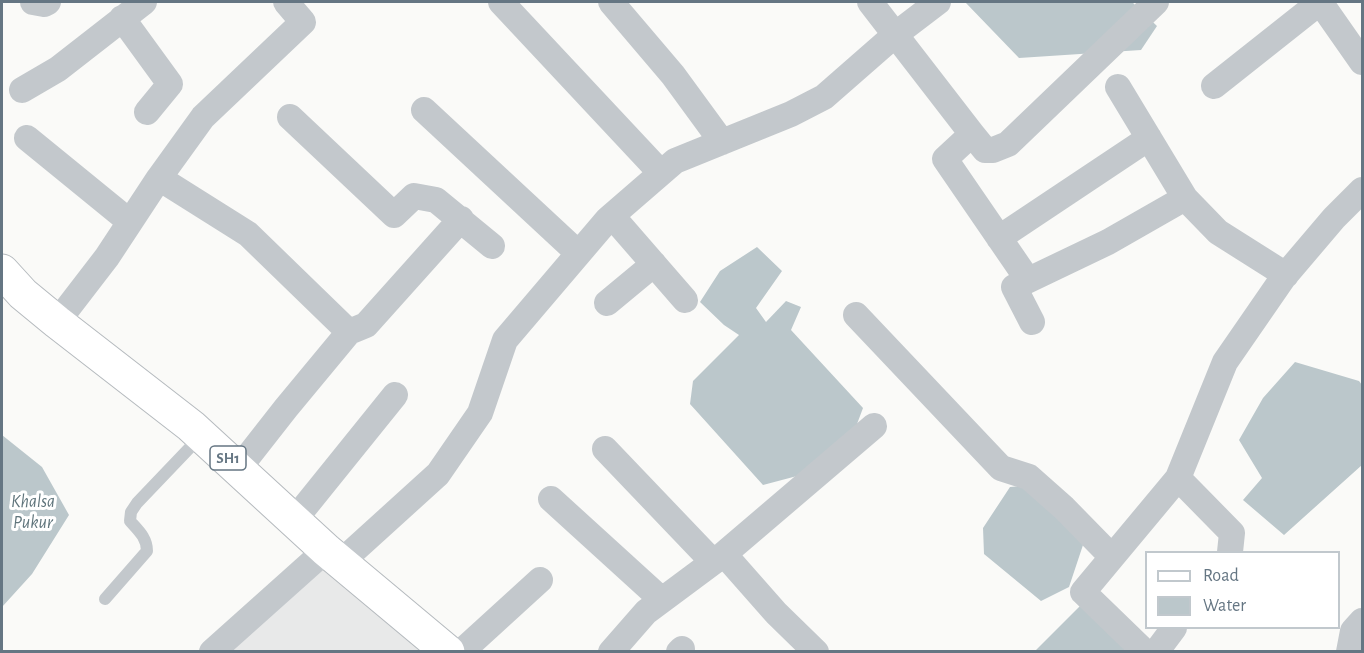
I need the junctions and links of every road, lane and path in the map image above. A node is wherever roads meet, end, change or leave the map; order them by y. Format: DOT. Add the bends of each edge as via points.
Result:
graph roads {
  1 [pos="33,2"];
  2 [pos="48,2"];
  3 [pos="144,2"];
  4 [pos="286,2"];
  5 [pos="501,2"];
  6 [pos="611,2"];
  7 [pos="870,2"];
  8 [pos="938,2"];
  9 [pos="1156,2"];
  10 [pos="1320,2"];
  11 [pos="123,18"];
  12 [pos="896,34"];
  13 [pos="1362,62"];
  14 [pos="1214,86"];
  15 [pos="1118,87"];
  16 [pos="22,90"];
  17 [pos="424,110"];
  18 [pos="147,112"];
  19 [pos="290,117"];
  20 [pos="972,134"];
  21 [pos="27,138"];
  22 [pos="1149,138"];
  23 [pos="722,142"];
  24 [pos="662,173"];
  25 [pos="159,178"];
  26 [pos="1362,190"];
  27 [pos="1185,198"];
  28 [pos="612,216"];
  29 [pos="461,219"];
  30 [pos="130,222"];
  31 [pos="999,238"];
  32 [pos="492,246"];
  33 [pos="578,253"];
  34 [pos="654,264"];
  35 [pos="2,271"];
  36 [pos="1286,275"];
  37 [pos="1028,280"];
  38 [pos="685,300"];
  39 [pos="607,303"];
  40 [pos="856,315"];
  41 [pos="57,322"];
  42 [pos="1032,322"];
  43 [pos="349,332"];
  44 [pos="395,395"];
  45 [pos="874,426"];
  46 [pos="202,435"];
  47 [pos="605,449"];
  48 [pos="239,468"];
  49 [pos="1178,478"];
  50 [pos="551,499"];
  51 [pos="295,519"];
  52 [pos="1230,551"];
  53 [pos="333,556"];
  54 [pos="1112,557"];
  55 [pos="718,558"];
  56 [pos="540,580"];
  57 [pos="105,599"];
  58 [pos="662,600"];
  59 [pos="1362,621"];
  60 [pos="1172,629"];
  61 [pos="212,651"];
  62 [pos="448,651"];
  63 [pos="461,651"];
  64 [pos="610,651"];
  65 [pos="816,651"];
  66 [pos="1145,651"];
  67 [pos="1156,651"];
  68 [pos="1349,651"];
  1 -- 2 [label="street"];
  3 -- 11 [label="street"];
  4 -- 25 [label="street" via="303,22 204,117"];
  5 -- 24 [label="street"];
  6 -- 23 [label="street" via="673,75"];
  7 -- 12 [label="street"];
  8 -- 12 [label="street"];
  9 -- 20 [label="street" via="1008,144 985,150"];
  10 -- 13 [label="street"];
  10 -- 14 [label="street"];
  11 -- 16 [label="street" via="58,69"];
  11 -- 18 [label="street" via="170,84"];
  12 -- 20 [label="street"];
  12 -- 23 [label="street" via="824,97"];
  15 -- 22 [label="street"];
  17 -- 33 [label="street"];
  19 -- 29 [label="street" via="394,215 414,196 436,200"];
  20 -- 31 [label="street" via="945,159"];
  21 -- 30 [label="street"];
  22 -- 27 [label="street"];
  22 -- 31 [label="street"];
  23 -- 24 [label="street" via="675,161"];
  24 -- 28 [label="street"];
  25 -- 30 [label="street"];
  25 -- 43 [label="street" via="248,234"];
  26 -- 36 [label="street"];
  27 -- 36 [label="street" via="1218,232"];
  27 -- 37 [label="street" via="1108,242"];
  28 -- 33 [label="street"];
  28 -- 34 [label="street"];
  29 -- 32 [label="street"];
  29 -- 43 [label="street" via="366,325"];
  30 -- 41 [label="street"];
  31 -- 37 [label="street"];
  33 -- 53 [label="street" via="505,340 480,413 438,474"];
  34 -- 38 [label="street"];
  34 -- 39 [label="street"];
  35 -- 41 [label="main road, SH1"];
  36 -- 49 [label="street" via="1225,362"];
  37 -- 42 [label="street" via="1014,287"];
  40 -- 54 [label="street" via="1001,468 1029,477"];
  41 -- 46 [label="main road, SH1"];
  43 -- 48 [label="street"];
  44 -- 51 [label="street"];
  45 -- 55 [label="street"];
  46 -- 48 [label="main road, SH1"];
  46 -- 57 [label="lane" via="136,503 130,521 143,536 147,551"];
  47 -- 55 [label="street"];
  48 -- 51 [label="main road, SH1"];
  49 -- 52 [label="street" via="1232,532"];
  49 -- 54 [label="street"];
  50 -- 58 [label="street"];
  51 -- 53 [label="main road, SH1"];
  53 -- 61 [label="street"];
  53 -- 62 [label="main road, SH1"];
  54 -- 66 [label="street" via="1083,592"];
  55 -- 58 [label="street"];
  55 -- 65 [label="street"];
  56 -- 63 [label="street"];
  58 -- 64 [label="street"];
  59 -- 68 [label="street" via="1353,631"];
  60 -- 67 [label="street"];
}
